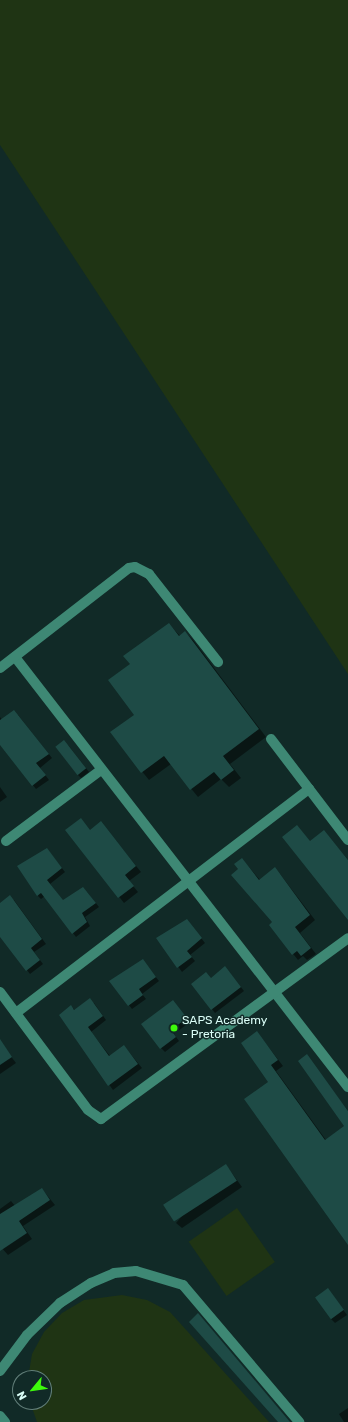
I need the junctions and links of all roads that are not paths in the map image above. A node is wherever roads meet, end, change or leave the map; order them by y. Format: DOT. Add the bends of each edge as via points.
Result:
graph roads {
  1 [pos="14,657"];
  2 [pos="218,662"];
  3 [pos="0,668"];
  4 [pos="271,739"];
  5 [pos="101,770"];
  6 [pos="309,789"];
  7 [pos="348,840"];
  8 [pos="6,841"];
  9 [pos="188,882"];
  10 [pos="348,938"];
  11 [pos="0,992"];
  12 [pos="274,992"];
  13 [pos="16,1013"];
  14 [pos="348,1087"];
  15 [pos="0,1371"];
  16 [pos="0,1416"];
  17 [pos="5,1422"];
  18 [pos="298,1422"];
  1 -- 2 [label="street" via="129,568 135,567 149,574"];
  1 -- 3 [label="street"];
  1 -- 5 [label="street"];
  4 -- 6 [label="street"];
  5 -- 8 [label="street"];
  5 -- 9 [label="street"];
  6 -- 7 [label="street"];
  6 -- 9 [label="street"];
  9 -- 12 [label="street"];
  9 -- 13 [label="street"];
  10 -- 12 [label="street"];
  11 -- 13 [label="street"];
  12 -- 13 [label="street" via="101,1119 88,1110"];
  12 -- 14 [label="street"];
  15 -- 18 [label="street" via="27,1335 60,1303 91,1283 114,1273 136,1271 183,1285"];
  16 -- 17 [label="street"];
}
